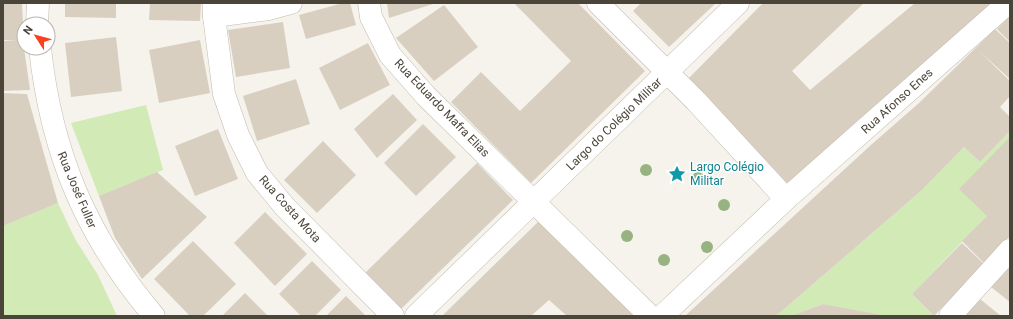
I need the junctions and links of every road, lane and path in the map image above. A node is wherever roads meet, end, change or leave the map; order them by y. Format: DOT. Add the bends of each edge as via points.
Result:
graph roads {
  1 [pos="38,3"];
  2 [pos="291,3"];
  3 [pos="369,3"];
  4 [pos="598,3"];
  5 [pos="738,3"];
  6 [pos="1008,3"];
  7 [pos="214,9"];
  8 [pos="37,16"];
  9 [pos="41,56"];
  10 [pos="667,73"];
  11 [pos="786,199"];
  12 [pos="534,201"];
  13 [pos="1010,250"];
  14 [pos="154,316"];
  15 [pos="393,316"];
  16 [pos="416,316"];
  17 [pos="650,316"];
  18 [pos="662,316"];
  19 [pos="950,316"];
  1 -- 8 [label="street"];
  2 -- 7 [label="street, Rua Costa Mota" via="269,9"];
  3 -- 12 [label="street, Rua Eduardo Mafra Elias" via="371,17 390,55 426,96"];
  4 -- 10 [label="street"];
  5 -- 10 [label="street"];
  6 -- 11 [label="street, Rua Afonso Enes"];
  7 -- 15 [label="street, Rua Costa Mota" via="224,94 238,134 257,173 284,207"];
  9 -- 14 [label="street, Rua José Fuller" via="44,88 59,151 82,207 106,253"];
  10 -- 11 [label="street, Largo do Colégio Militar"];
  10 -- 12 [label="street, Largo do Colégio Militar"];
  11 -- 18 [label="street"];
  12 -- 16 [label="street, Largo do Colégio Militar"];
  12 -- 17 [label="street"];
  13 -- 19 [label="street"];
}
